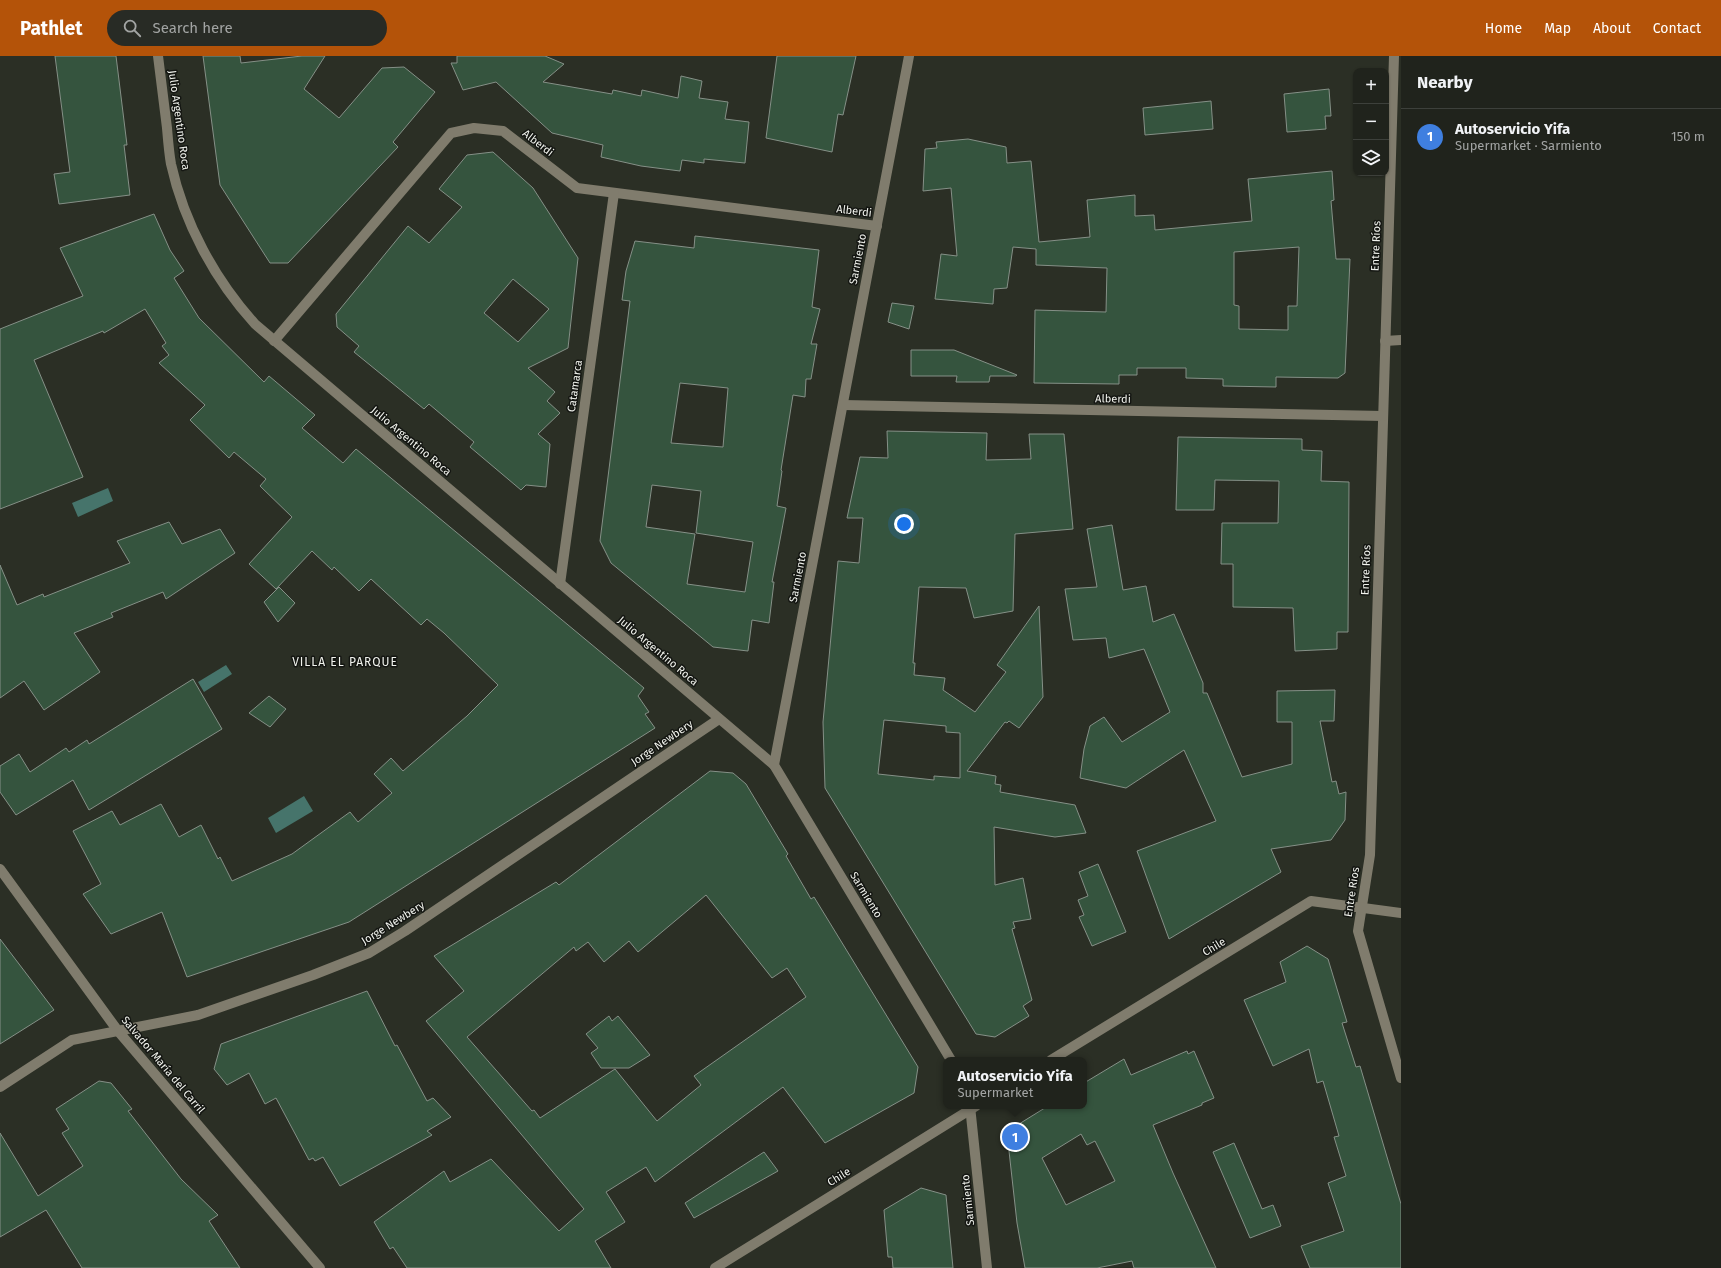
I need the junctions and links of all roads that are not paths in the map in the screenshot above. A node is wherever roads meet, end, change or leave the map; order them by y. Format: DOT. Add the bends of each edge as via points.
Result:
graph roads {
  1 [pos="158,56"];
  2 [pos="909,56"];
  3 [pos="1394,56"];
  4 [pos="1401,159"];
  5 [pos="1390,160"];
  6 [pos="614,193"];
  7 [pos="877,226"];
  8 [pos="1401,340"];
  9 [pos="274,341"];
  10 [pos="1385,341"];
  11 [pos="843,405"];
  12 [pos="1383,416"];
  13 [pos="560,584"];
  14 [pos="720,719"];
  15 [pos="774,765"];
  16 [pos="0,869"];
  17 [pos="1361,908"];
  18 [pos="1401,913"];
  19 [pos="118,1031"];
  20 [pos="949,1057"];
  21 [pos="1056,1057"];
  22 [pos="1401,1078"];
  23 [pos="0,1087"];
  24 [pos="969,1109"];
  25 [pos="972,1109"];
  26 [pos="320,1268"];
  27 [pos="715,1268"];
  28 [pos="987,1268"];
  1 -- 9 [label="street, Julio Argentino Roca" via="171,163 182,203 203,249 229,292 254,324"];
  2 -- 7 [label="street, Sarmiento"];
  3 -- 5 [label="street, Entre Ríos"];
  4 -- 5 [label="street"];
  5 -- 10 [label="street, Entre Ríos"];
  6 -- 7 [label="street, Alberdi"];
  6 -- 9 [label="street, Alberdi" via="577,188 503,131 474,128 451,133"];
  6 -- 13 [label="street, Catamarca"];
  7 -- 11 [label="street, Sarmiento"];
  8 -- 10 [label="street"];
  9 -- 13 [label="street, Julio Argentino Roca"];
  10 -- 12 [label="street, Entre Ríos"];
  11 -- 12 [label="street, Alberdi"];
  11 -- 15 [label="street, Sarmiento"];
  12 -- 17 [label="street, Entre Ríos" via="1370,855"];
  13 -- 14 [label="street, Julio Argentino Roca"];
  14 -- 15 [label="street, Julio Argentino Roca"];
  14 -- 19 [label="street, Jorge Newbery" via="369,953 198,1015"];
  15 -- 20 [label="street, Sarmiento"];
  16 -- 19 [label="street, Salvador María del Carril"];
  17 -- 18 [label="street, Chile"];
  17 -- 21 [label="street, Chile" via="1311,901"];
  17 -- 22 [label="street, Entre Ríos" via="1358,931"];
  19 -- 23 [label="street, Jorge Newbery" via="72,1040"];
  19 -- 26 [label="street, Salvador María del Carril"];
  24 -- 27 [label="street, Chile"];
  25 -- 28 [label="street, Sarmiento"];
}
